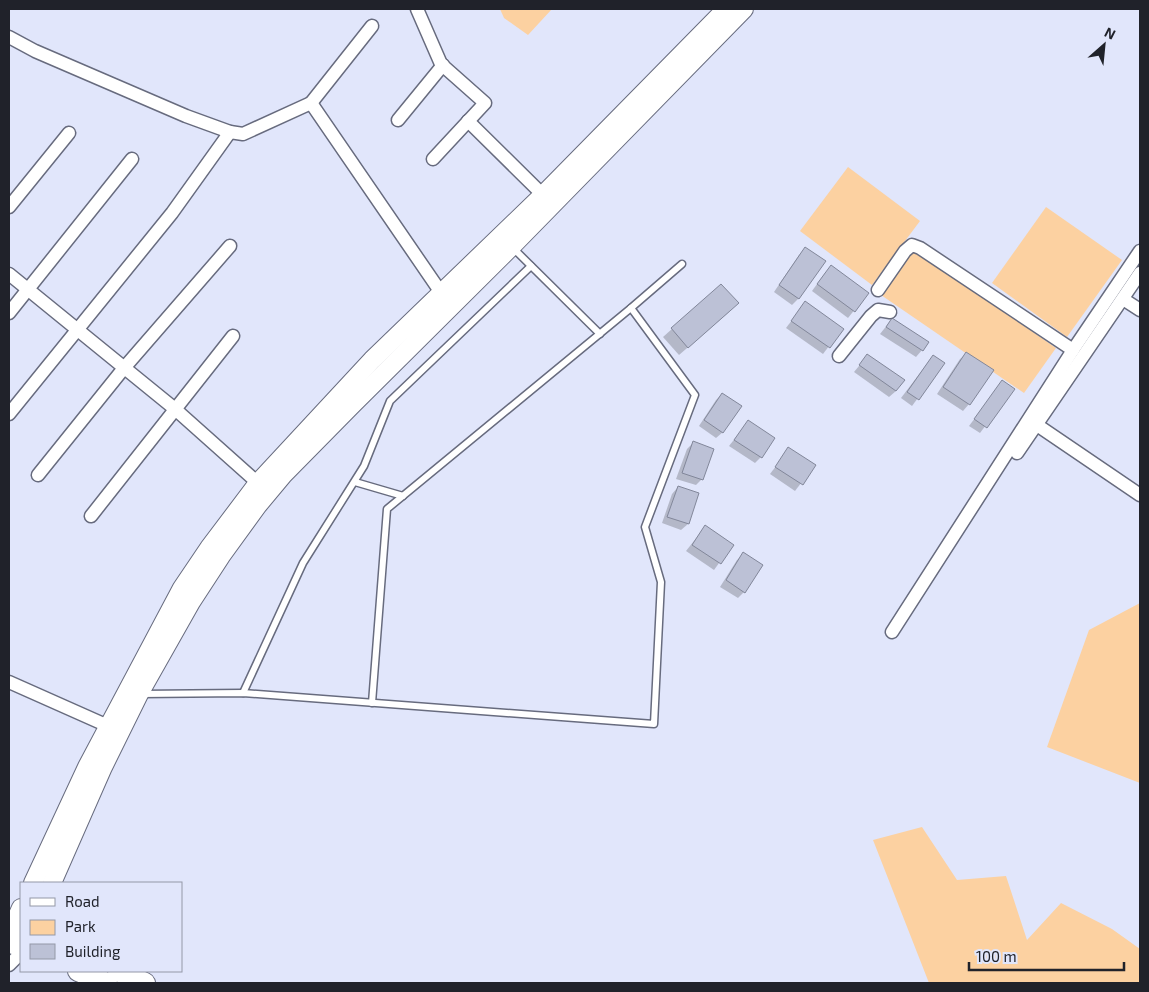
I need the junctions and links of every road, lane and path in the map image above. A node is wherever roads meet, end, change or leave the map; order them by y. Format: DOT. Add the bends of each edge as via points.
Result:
graph roads {
  1 [pos="417,9"];
  2 [pos="726,9"];
  3 [pos="744,9"];
  4 [pos="372,26"];
  5 [pos="9,37"];
  6 [pos="443,65"];
  7 [pos="311,103"];
  8 [pos="398,120"];
  9 [pos="468,121"];
  10 [pos="230,132"];
  11 [pos="69,133"];
  12 [pos="433,158"];
  13 [pos="132,159"];
  14 [pos="543,195"];
  15 [pos="9,207"];
  16 [pos="230,246"];
  17 [pos="511,247"];
  18 [pos="1140,251"];
  19 [pos="682,264"];
  20 [pos="531,266"];
  21 [pos="1140,273"];
  22 [pos="9,274"];
  23 [pos="28,290"];
  24 [pos="878,290"];
  25 [pos="442,294"];
  26 [pos="1123,299"];
  27 [pos="631,308"];
  28 [pos="1140,310"];
  29 [pos="890,312"];
  30 [pos="9,313"];
  31 [pos="78,330"];
  32 [pos="600,334"];
  33 [pos="233,336"];
  34 [pos="1073,350"];
  35 [pos="840,356"];
  36 [pos="124,368"];
  37 [pos="175,409"];
  38 [pos="9,414"];
  39 [pos="1037,425"];
  40 [pos="1017,454"];
  41 [pos="38,475"];
  42 [pos="355,482"];
  43 [pos="258,483"];
  44 [pos="403,496"];
  45 [pos="1140,496"];
  46 [pos="92,516"];
  47 [pos="892,632"];
  48 [pos="9,682"];
  49 [pos="243,693"];
  50 [pos="139,694"];
  51 [pos="372,703"];
  52 [pos="108,726"];
  53 [pos="33,882"];
  54 [pos="52,882"];
  55 [pos="14,926"];
  56 [pos="20,943"];
  57 [pos="20,954"];
  58 [pos="9,965"];
  59 [pos="80,972"];
  60 [pos="120,972"];
  61 [pos="107,983"];
  62 [pos="145,983"];
  1 -- 6 [label="street"];
  2 -- 14 [label="main road"];
  3 -- 17 [label="main road"];
  4 -- 7 [label="street"];
  5 -- 10 [label="street" via="186,116"];
  6 -- 8 [label="street"];
  6 -- 9 [label="street" via="485,103"];
  7 -- 10 [label="street" via="243,134"];
  7 -- 25 [label="street"];
  9 -- 12 [label="street"];
  9 -- 14 [label="street"];
  10 -- 31 [label="street" via="172,213"];
  11 -- 15 [label="street"];
  13 -- 23 [label="street"];
  14 -- 25 [label="main road"];
  16 -- 36 [label="street"];
  17 -- 20 [label="lane"];
  17 -- 50 [label="main road" via="273,487 221,556"];
  18 -- 34 [label="street"];
  19 -- 27 [label="lane"];
  20 -- 32 [label="lane"];
  20 -- 42 [label="lane" via="390,401"];
  21 -- 26 [label="street"];
  22 -- 23 [label="street"];
  23 -- 30 [label="street"];
  23 -- 31 [label="street"];
  24 -- 34 [label="street" via="904,251 912,246 920,248"];
  25 -- 43 [label="main road" via="372,360"];
  26 -- 28 [label="street"];
  26 -- 39 [label="street"];
  27 -- 32 [label="lane"];
  27 -- 51 [label="lane" via="695,395 646,527 661,582 654,724"];
  29 -- 35 [label="street" via="878,310 870,316"];
  31 -- 36 [label="street"];
  31 -- 38 [label="street"];
  32 -- 44 [label="lane"];
  33 -- 37 [label="street"];
  34 -- 47 [label="street"];
  36 -- 37 [label="street"];
  36 -- 41 [label="street"];
  37 -- 43 [label="street"];
  37 -- 46 [label="street"];
  39 -- 40 [label="street"];
  39 -- 45 [label="street"];
  42 -- 44 [label="lane"];
  42 -- 49 [label="lane" via="303,563"];
  43 -- 52 [label="main road" via="182,588"];
  44 -- 51 [label="lane" via="387,509"];
  48 -- 52 [label="street"];
  49 -- 50 [label="lane"];
  49 -- 51 [label="lane"];
  50 -- 54 [label="main road"];
  52 -- 53 [label="main road"];
  55 -- 56 [label="highway"];
  57 -- 58 [label="street"];
  59 -- 61 [label="highway"];
  60 -- 62 [label="highway"];
}
